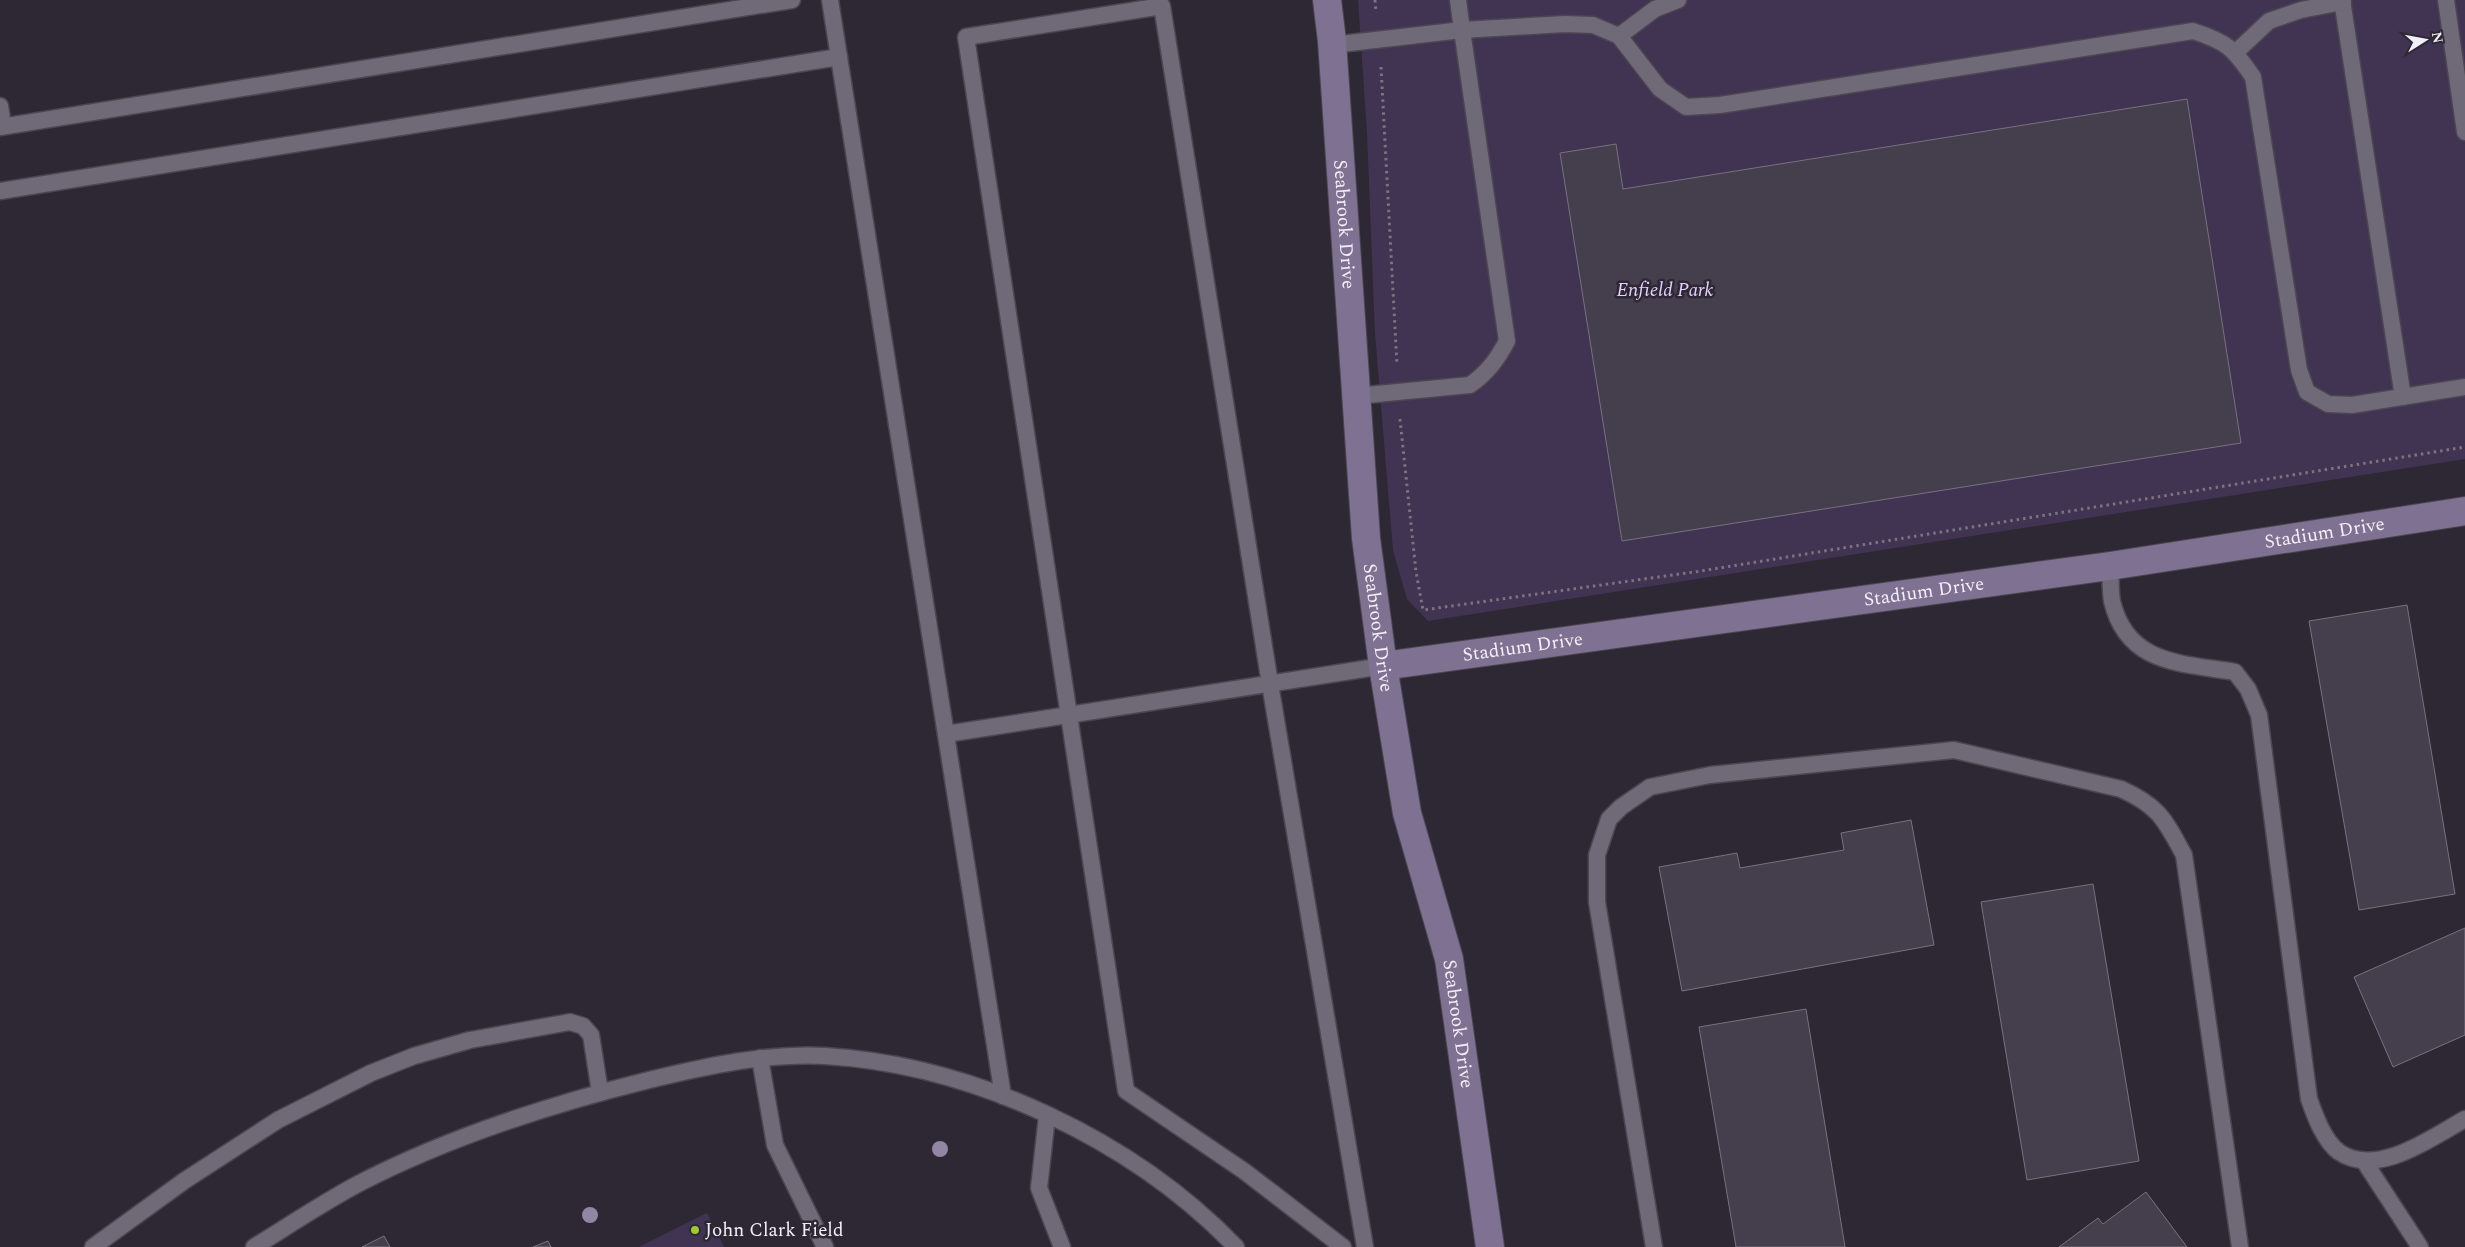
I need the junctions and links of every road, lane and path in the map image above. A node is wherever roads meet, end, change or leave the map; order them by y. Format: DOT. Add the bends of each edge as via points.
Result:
graph roads {
  1 [pos="792,0"];
  2 [pos="830,0"];
  3 [pos="1327,0"];
  4 [pos="1458,0"];
  5 [pos="1678,0"];
  6 [pos="2446,0"];
  7 [pos="2342,1"];
  8 [pos="1462,30"];
  9 [pos="1619,36"];
  10 [pos="1379,40"];
  11 [pos="1332,45"];
  12 [pos="2236,52"];
  13 [pos="839,57"];
  14 [pos="0,106"];
  15 [pos="2,126"];
  16 [pos="2465,132"];
  17 [pos="0,190"];
  18 [pos="2465,388"];
  19 [pos="1398,392"];
  20 [pos="1356,396"];
  21 [pos="2403,397"];
  22 [pos="2465,447"];
  23 [pos="2465,511"];
  24 [pos="2110,566"];
  25 [pos="1383,666"];
  26 [pos="1270,684"];
  27 [pos="1069,716"];
  28 [pos="946,734"];
  29 [pos="760,1058"];
  30 [pos="600,1092"];
  31 [pos="1003,1096"];
  32 [pos="1047,1116"];
  33 [pos="2465,1119"];
  34 [pos="2364,1162"];
  35 [pos="92,1247"];
  36 [pos="254,1247"];
  37 [pos="825,1247"];
  38 [pos="1062,1247"];
  39 [pos="1236,1247"];
  40 [pos="1343,1247"];
  41 [pos="1365,1247"];
  42 [pos="1490,1247"];
  43 [pos="1654,1247"];
  44 [pos="2240,1247"];
  45 [pos="2420,1247"];
  1 -- 15 [label="lane"];
  2 -- 13 [label="lane"];
  3 -- 11 [label="street, Seabrook Drive"];
  4 -- 8 [label="lane"];
  5 -- 9 [label="lane" via="1655,10"];
  6 -- 16 [label="lane"];
  7 -- 12 [label="lane" via="2301,10 2269,22"];
  7 -- 21 [label="lane"];
  8 -- 9 [label="lane" via="1594,25"];
  8 -- 10 [label="lane"];
  8 -- 19 [label="lane" via="1507,341 1484,376 1470,386"];
  9 -- 12 [label="lane" via="1660,90 1686,107 1720,105 2193,31 2218,39"];
  10 -- 11 [label="lane"];
  10 -- 19 [label="path"];
  11 -- 20 [label="street, Seabrook Drive"];
  12 -- 21 [label="lane" via="2253,77 2299,370 2307,392 2328,404 2352,406"];
  13 -- 17 [label="lane"];
  13 -- 28 [label="lane"];
  14 -- 15 [label="lane"];
  18 -- 21 [label="lane"];
  19 -- 20 [label="lane"];
  19 -- 22 [label="path" via="1410,526 1423,610 1702,570"];
  20 -- 25 [label="street, Seabrook Drive" via="1366,538"];
  23 -- 24 [label="street, Stadium Drive"];
  24 -- 25 [label="street, Stadium Drive"];
  24 -- 34 [label="lane" via="2112,601 2134,643 2150,655 2170,661 2235,672 2248,688 2259,715 2309,1099 2319,1126 2339,1152"];
  25 -- 26 [label="lane"];
  25 -- 42 [label="street, Seabrook Drive" via="1407,813 1449,959"];
  26 -- 27 [label="lane"];
  26 -- 27 [label="lane" via="1162,6 1153,7 966,37"];
  26 -- 41 [label="lane"];
  27 -- 28 [label="lane"];
  27 -- 40 [label="lane" via="1126,1091 1244,1171"];
  28 -- 31 [label="lane"];
  29 -- 30 [label="lane" via="685,1071"];
  29 -- 31 [label="lane" via="824,1056 892,1065 936,1074"];
  29 -- 37 [label="lane" via="775,1145"];
  30 -- 35 [label="lane" via="590,1035 583,1026 570,1022 470,1040 414,1056 371,1073 278,1120 184,1181"];
  30 -- 36 [label="lane" via="456,1139 355,1186"];
  31 -- 32 [label="lane"];
  32 -- 38 [label="lane" via="1039,1188"];
  32 -- 39 [label="lane" via="1085,1133 1158,1179 1207,1216"];
  33 -- 34 [label="lane" via="2402,1154"];
  34 -- 45 [label="lane"];
  43 -- 44 [label="lane" via="1597,902 1597,855 1609,819 1650,786 1710,775 1954,750 2121,789 2145,800 2167,823 2184,855"];
}
